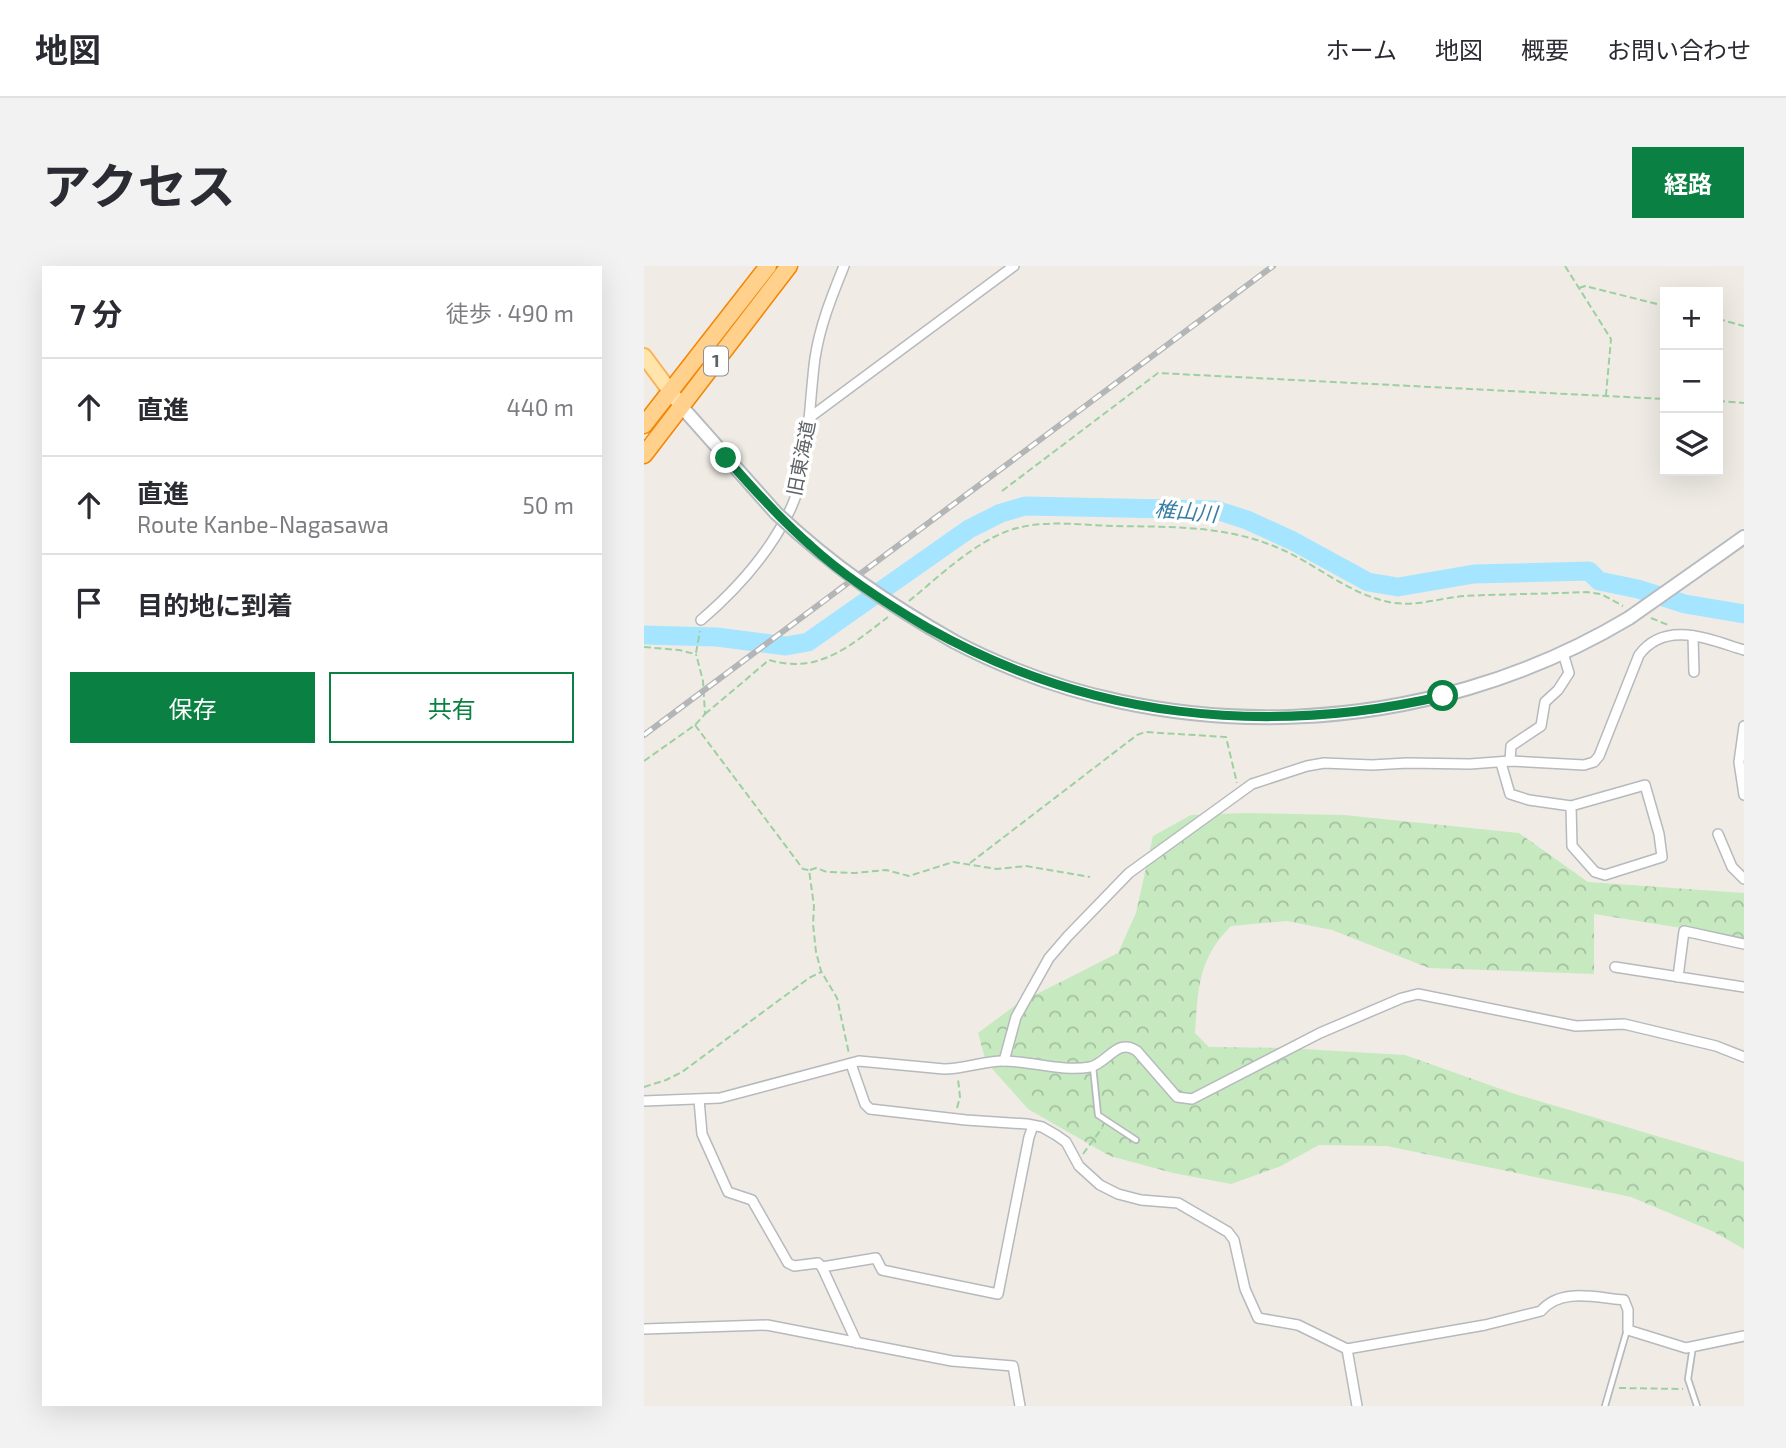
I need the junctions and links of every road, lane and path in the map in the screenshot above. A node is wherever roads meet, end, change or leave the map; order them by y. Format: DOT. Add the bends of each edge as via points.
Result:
graph roads {
  1 [pos="768,266"];
  2 [pos="789,266"];
  3 [pos="844,266"];
  4 [pos="1014,266"];
  5 [pos="1565,266"];
  6 [pos="1579,288"];
  7 [pos="1660,305"];
  8 [pos="1723,320"];
  9 [pos="1744,326"];
  10 [pos="644,356"];
  11 [pos="669,391"];
  12 [pos="1606,396"];
  13 [pos="1660,399"];
  14 [pos="1723,401"];
  15 [pos="1744,403"];
  16 [pos="681,406"];
  17 [pos="809,418"];
  18 [pos="644,425"];
  19 [pos="644,456"];
  20 [pos="1002,491"];
  21 [pos="1744,537"];
  22 [pos="901,607"];
  23 [pos="1629,613"];
  24 [pos="890,615"];
  25 [pos="1652,618"];
  26 [pos="701,620"];
  27 [pos="1689,634"];
  28 [pos="644,647"];
  29 [pos="1744,650"];
  30 [pos="1563,653"];
  31 [pos="696,654"];
  32 [pos="1694,671"];
  33 [pos="705,715"];
  34 [pos="695,725"];
  35 [pos="1744,726"];
  36 [pos="644,761"];
  37 [pos="1506,762"];
  38 [pos="1242,793"];
  39 [pos="1744,795"];
  40 [pos="1571,806"];
  41 [pos="1718,834"];
  42 [pos="970,863"];
  43 [pos="809,870"];
  44 [pos="1090,877"];
  45 [pos="1744,879"];
  46 [pos="1744,944"];
  47 [pos="1615,967"];
  48 [pos="821,971"];
  49 [pos="1678,977"];
  50 [pos="1744,987"];
  51 [pos="1744,1057"];
  52 [pos="1004,1061"];
  53 [pos="851,1064"];
  54 [pos="1093,1067"];
  55 [pos="958,1069"];
  56 [pos="644,1087"];
  57 [pos="699,1100"];
  58 [pos="644,1101"];
  59 [pos="1104,1119"];
  60 [pos="966,1120"];
  61 [pos="1033,1126"];
  62 [pos="1136,1140"];
  63 [pos="1066,1142"];
  64 [pos="822,1267"];
  65 [pos="644,1329"];
  66 [pos="1628,1330"];
  67 [pos="1744,1336"];
  68 [pos="857,1343"];
  69 [pos="1693,1345"];
  70 [pos="1348,1349"];
  71 [pos="1610,1387"];
  72 [pos="1691,1389"];
  73 [pos="1020,1406"];
  74 [pos="1357,1406"];
  75 [pos="1605,1406"];
  76 [pos="1697,1406"];
  1 -- 11 [label="highway, 1"];
  2 -- 16 [label="highway, 1"];
  3 -- 17 [label="street, 旧東海道" via="823,321"];
  4 -- 17 [label="street"];
  5 -- 6 [label="path"];
  6 -- 7 [label="path"];
  6 -- 12 [label="path" via="1611,339"];
  8 -- 9 [label="path"];
  10 -- 11 [label="main road"];
  11 -- 16 [label="main road"];
  11 -- 18 [label="highway, 1"];
  12 -- 13 [label="path"];
  12 -- 20 [label="path" via="1158,373"];
  14 -- 15 [label="path"];
  16 -- 19 [label="highway, 1"];
  16 -- 30 [label="street, bridge" via="776,513 842,571 899,611 1032,676 1113,700 1179,712 1270,718 1364,711 1417,702 1494,680"];
  17 -- 26 [label="street, 旧東海道" via="790,510 749,572"];
  21 -- 23 [label="street, bridge"];
  22 -- 23 [label="path" via="995,537 1031,525 1068,523 1221,530 1278,547 1360,592 1396,603 1586,592 1601,594"];
  23 -- 30 [label="street"];
  24 -- 33 [label="path" via="822,660 796,665 769,660"];
  25 -- 27 [label="path"];
  26 -- 31 [label="path"];
  27 -- 29 [label="street"];
  27 -- 32 [label="street"];
  27 -- 37 [label="street" via="1644,648 1594,762"];
  28 -- 31 [label="path"];
  30 -- 37 [label="street" via="1569,673 1545,702 1541,726 1511,746"];
  31 -- 33 [label="path"];
  33 -- 34 [label="path"];
  34 -- 36 [label="path"];
  34 -- 43 [label="path" via="803,869"];
  35 -- 39 [label="street" via="1739,762"];
  37 -- 38 [label="street" via="1315,764 1252,785"];
  37 -- 40 [label="street" via="1510,794"];
  38 -- 42 [label="path" via="1226,737 1145,732"];
  38 -- 52 [label="street" via="1129,873 1068,936 1049,958 1016,1017"];
  40 -- 40 [label="street" via="1645,785 1662,857 1605,875 1595,872 1572,846"];
  41 -- 45 [label="street" via="1732,867"];
  42 -- 43 [label="path" via="953,862 909,876 886,870"];
  42 -- 44 [label="path" via="997,869 1026,866"];
  43 -- 48 [label="path"];
  46 -- 49 [label="street" via="1684,932"];
  47 -- 49 [label="street"];
  48 -- 53 [label="path" via="837,999"];
  48 -- 56 [label="path" via="682,1072"];
  49 -- 50 [label="street"];
  51 -- 54 [label="street" via="1625,1024 1576,1026 1418,994 1320,1033 1192,1099 1177,1097 1131,1046 1115,1050"];
  52 -- 54 [label="street"];
  52 -- 55 [label="street"];
  53 -- 55 [label="street" via="867,1060"];
  53 -- 57 [label="street"];
  53 -- 60 [label="street" via="870,1109"];
  54 -- 59 [label="lane" via="1097,1111"];
  55 -- 60 [label="path" via="956,1112"];
  57 -- 58 [label="street"];
  57 -- 64 [label="street" via="702,1134 728,1192 752,1200 788,1263 818,1263"];
  59 -- 62 [label="lane"];
  59 -- 63 [label="path" via="1085,1153 1074,1140"];
  60 -- 61 [label="street"];
  61 -- 63 [label="street"];
  61 -- 64 [label="street" via="998,1294 882,1270 876,1258"];
  63 -- 70 [label="street" via="1079,1166 1100,1185 1141,1200 1178,1203 1228,1232 1258,1318 1298,1325"];
  64 -- 68 [label="street"];
  65 -- 68 [label="street" via="767,1325"];
  66 -- 69 [label="street" via="1686,1348"];
  66 -- 70 [label="street" via="1623,1300 1569,1295 1541,1311 1501,1321"];
  66 -- 71 [label="lane"];
  67 -- 69 [label="street"];
  68 -- 73 [label="street" via="952,1361 1013,1366"];
  69 -- 72 [label="lane" via="1688,1369"];
  70 -- 74 [label="street"];
  71 -- 72 [label="path"];
  71 -- 75 [label="lane"];
  72 -- 76 [label="lane"];
}
